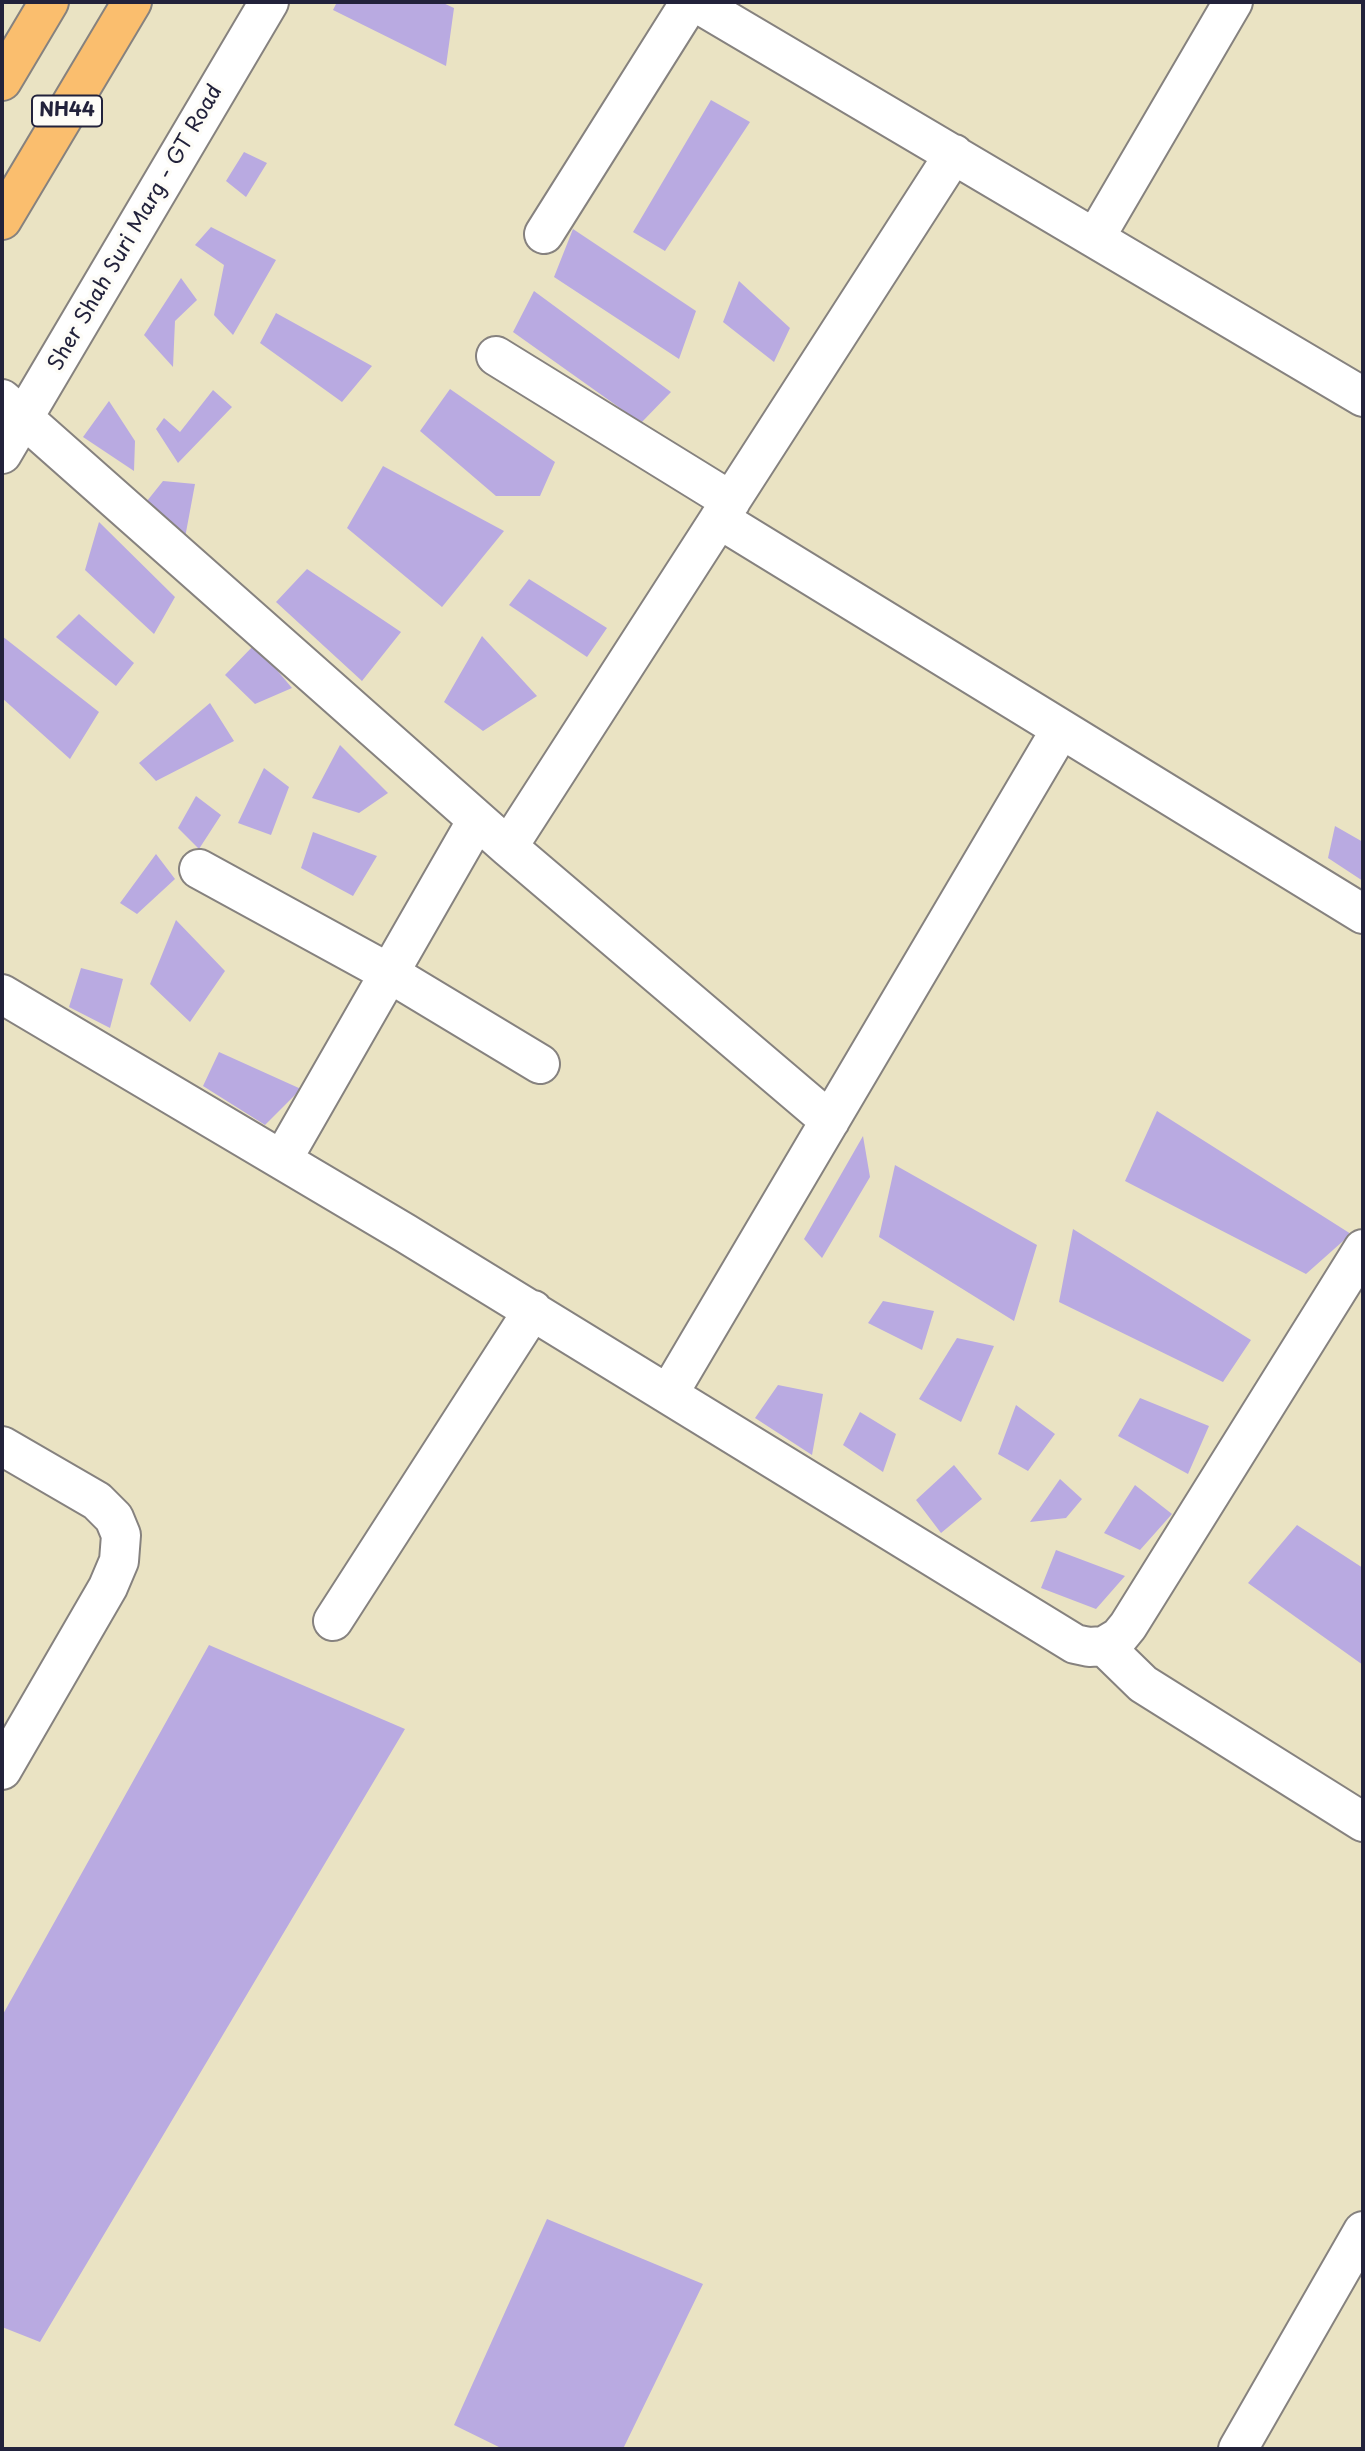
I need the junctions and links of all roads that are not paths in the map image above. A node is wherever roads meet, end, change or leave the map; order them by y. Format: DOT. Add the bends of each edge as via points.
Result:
graph roads {
  1 [pos="49,2"];
  2 [pos="132,2"];
  3 [pos="269,2"];
  4 [pos="693,2"];
  5 [pos="1233,2"];
  6 [pos="2,81"];
  7 [pos="954,154"];
  8 [pos="2,220"];
  9 [pos="544,234"];
  10 [pos="1095,238"];
  11 [pos="496,356"];
  12 [pos="1363,397"];
  13 [pos="13,409"];
  14 [pos="2,454"];
  15 [pos="725,510"];
  16 [pos="1061,729"];
  17 [pos="477,820"];
  18 [pos="508,847"];
  19 [pos="200,869"];
  20 [pos="1363,914"];
  21 [pos="389,974"];
  22 [pos="2,995"];
  23 [pos="540,1065"];
  24 [pos="830,1121"];
  25 [pos="282,1160"];
  26 [pos="1363,1249"];
  27 [pos="533,1310"];
  28 [pos="669,1392"];
  29 [pos="2,1446"];
  30 [pos="334,1621"];
  31 [pos="1104,1646"];
  32 [pos="2,1770"];
  33 [pos="1363,1822"];
  34 [pos="1363,2231"];
  35 [pos="1238,2449"];
  1 -- 6 [label="highway"];
  2 -- 8 [label="highway, NH44"];
  3 -- 13 [label="street, Sher Shah Suri Marg - GT Road"];
  4 -- 7 [label="street"];
  4 -- 9 [label="street"];
  5 -- 10 [label="street"];
  7 -- 10 [label="street"];
  7 -- 15 [label="street"];
  10 -- 12 [label="street"];
  11 -- 15 [label="street"];
  13 -- 14 [label="street, Sher Shah Suri Marg - GT Road"];
  13 -- 17 [label="street"];
  15 -- 16 [label="street"];
  15 -- 18 [label="street"];
  16 -- 20 [label="street"];
  16 -- 24 [label="street"];
  17 -- 18 [label="street"];
  17 -- 21 [label="street"];
  18 -- 24 [label="street"];
  19 -- 21 [label="street"];
  21 -- 23 [label="street"];
  21 -- 25 [label="street"];
  22 -- 25 [label="street"];
  24 -- 28 [label="street"];
  25 -- 27 [label="street"];
  26 -- 31 [label="street" via="1128,1626"];
  27 -- 28 [label="street"];
  27 -- 30 [label="street"];
  28 -- 31 [label="street" via="1075,1644"];
  29 -- 32 [label="street" via="97,1501 114,1518 121,1535 119,1561 108,1587"];
  31 -- 33 [label="street" via="1143,1684"];
  34 -- 35 [label="street"];
}
